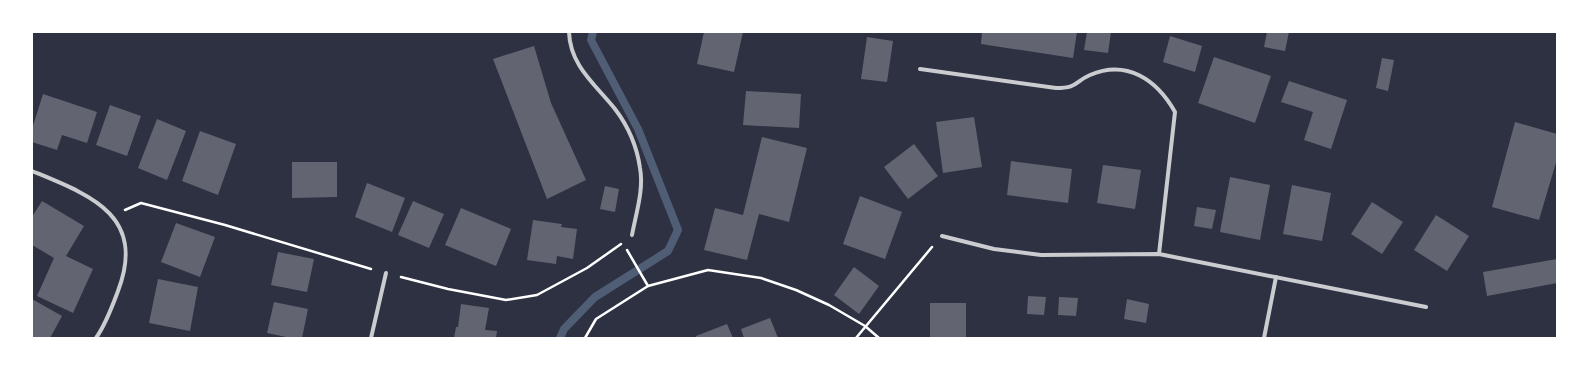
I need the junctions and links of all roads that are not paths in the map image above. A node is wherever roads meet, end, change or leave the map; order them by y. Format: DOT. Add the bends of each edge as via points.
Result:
graph roads {
  1 [pos="569,32"];
  2 [pos="920,68"];
  3 [pos="32,171"];
  4 [pos="632,235"];
  5 [pos="942,236"];
  6 [pos="1160,254"];
  7 [pos="386,273"];
  8 [pos="1276,277"];
  9 [pos="1426,307"];
  10 [pos="96,338"];
  11 [pos="371,338"];
  12 [pos="1264,338"];
  1 -- 4 [label="street" via="572,49 582,71 621,118 637,154 641,185"];
  2 -- 6 [label="street" via="1056,88 1068,88 1103,70 1116,70 1130,72 1157,86 1175,112"];
  3 -- 10 [label="street" via="78,191 100,204 112,215 123,234 127,258 125,272"];
  5 -- 6 [label="street" via="994,249 1041,255"];
  6 -- 8 [label="street"];
  7 -- 11 [label="street"];
  8 -- 9 [label="street"];
  8 -- 12 [label="street"];
}
